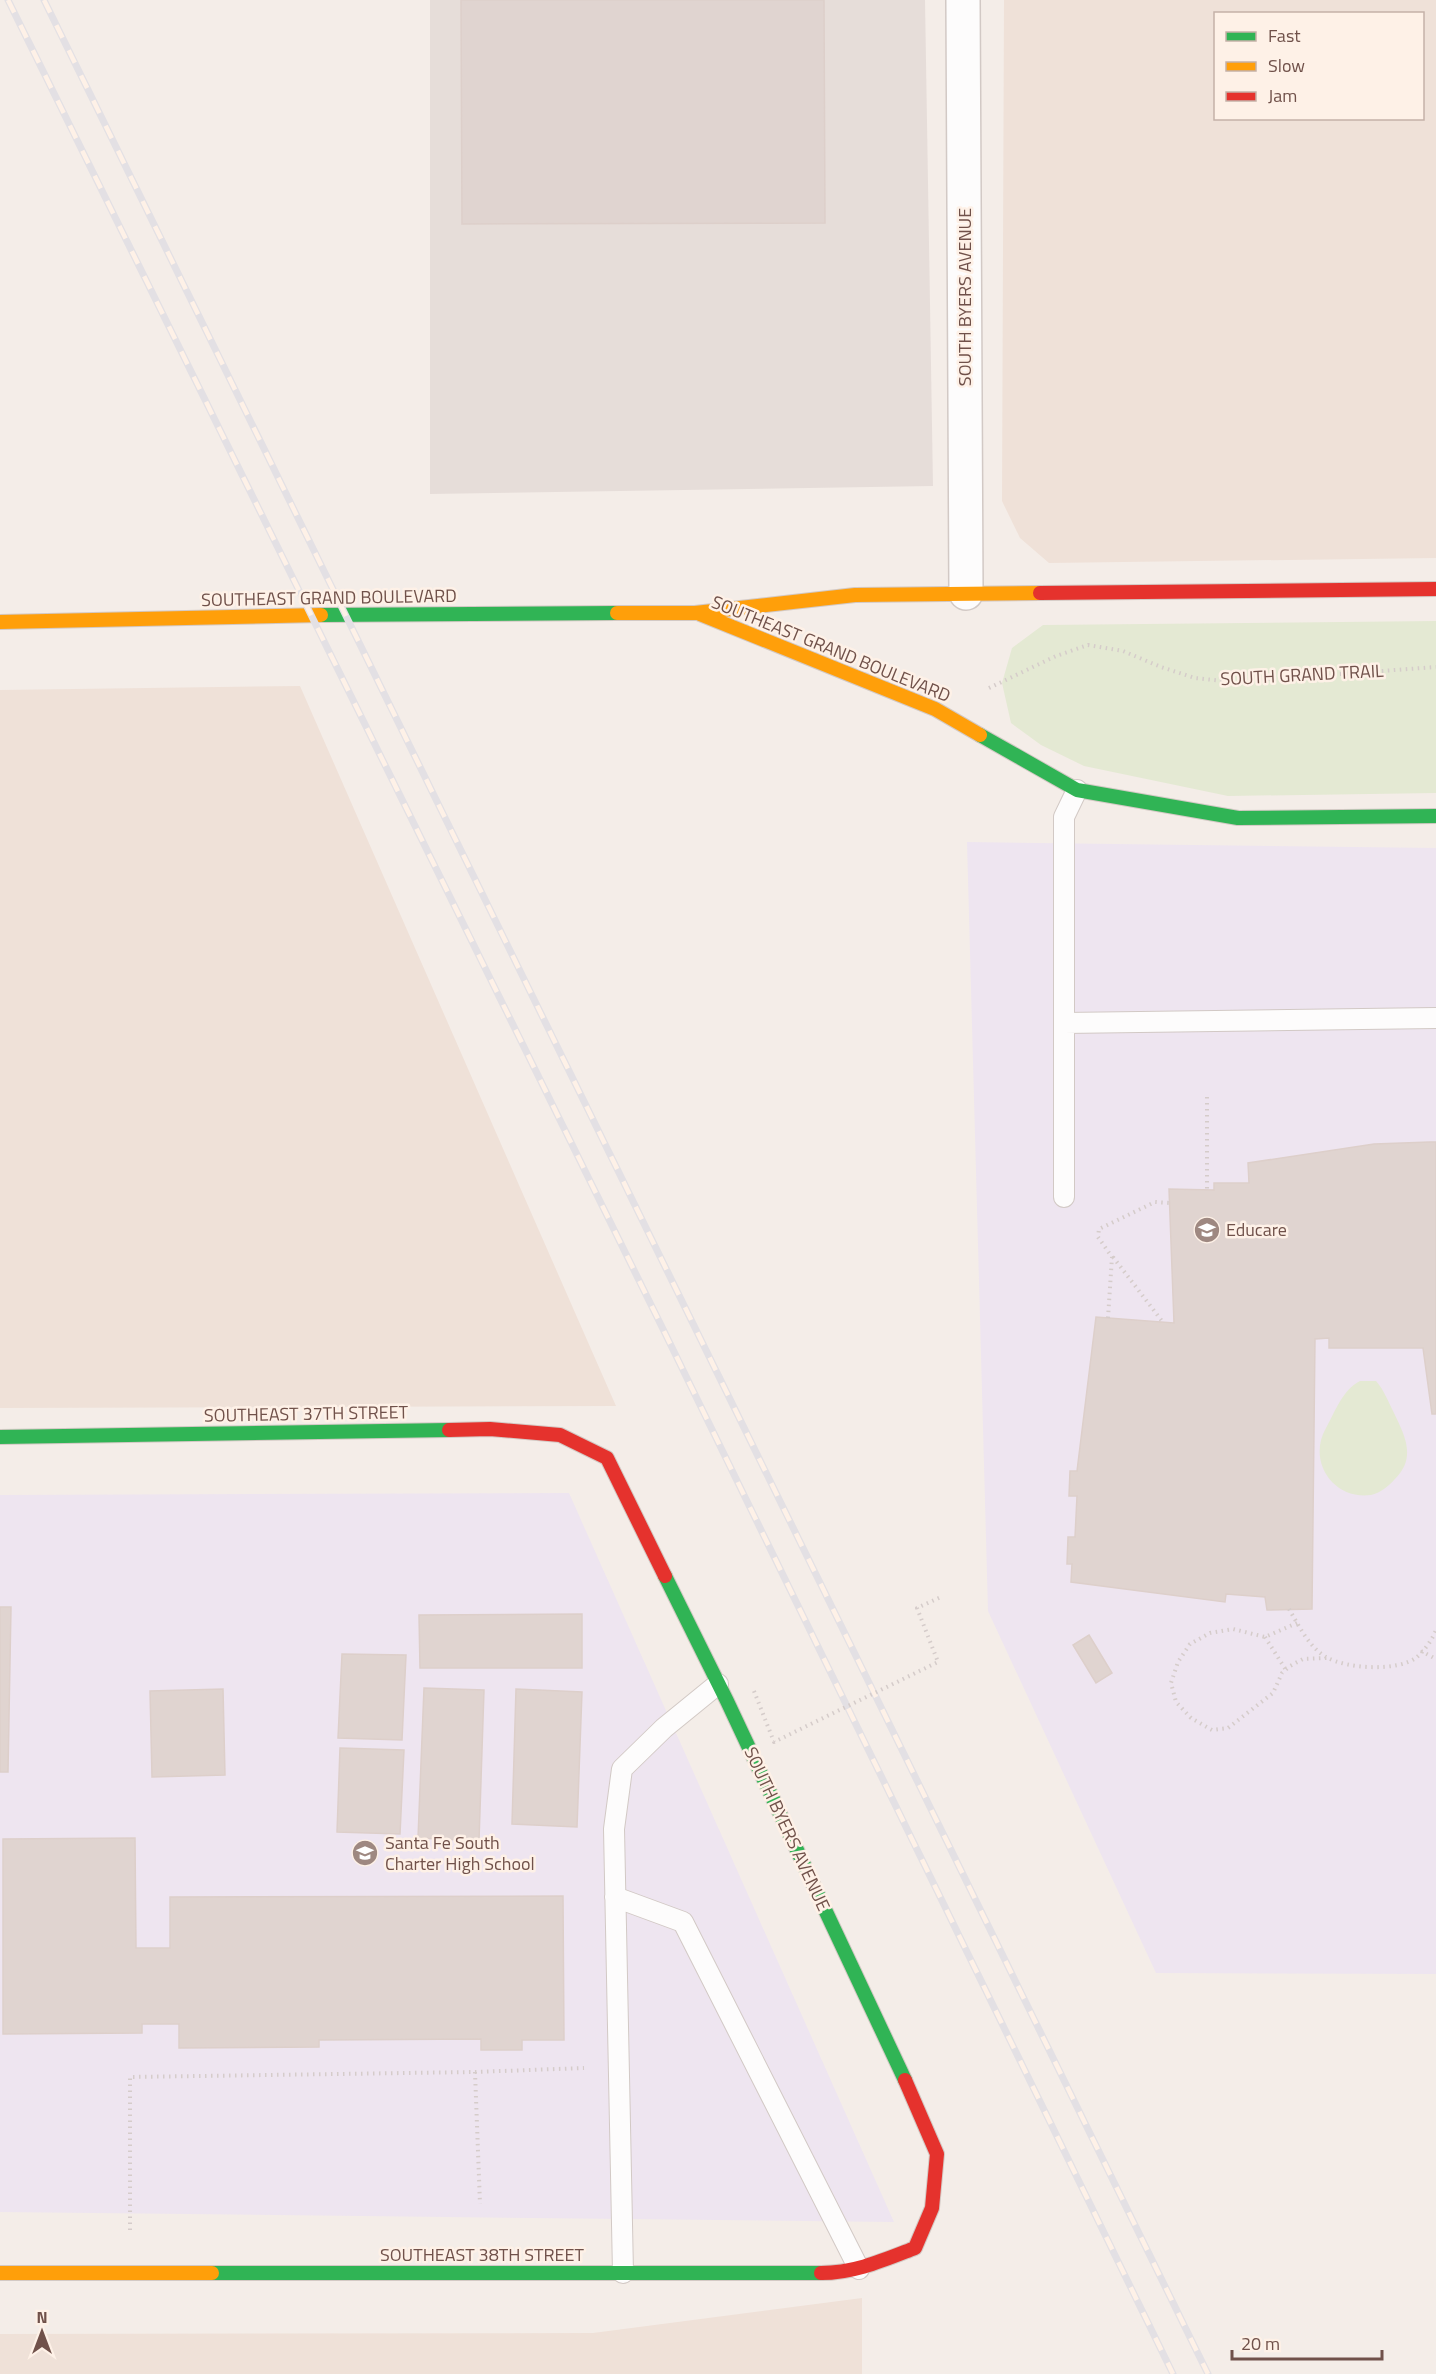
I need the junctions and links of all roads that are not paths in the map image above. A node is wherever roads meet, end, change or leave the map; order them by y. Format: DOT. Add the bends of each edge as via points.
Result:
graph roads {
  1 [pos="963,0"];
  2 [pos="1436,589"];
  3 [pos="966,593"];
  4 [pos="695,613"];
  5 [pos="0,622"];
  6 [pos="1077,790"];
  7 [pos="1436,816"];
  8 [pos="1436,1018"];
  9 [pos="1064,1023"];
  10 [pos="1064,1197"];
  11 [pos="0,1437"];
  12 [pos="608,1458"];
  13 [pos="723,1693"];
  14 [pos="615,1897"];
  15 [pos="932,2208"];
  16 [pos="860,2269"];
  17 [pos="0,2273"];
  18 [pos="623,2273"];
  1 -- 3 [label="street, SOUTH BYERS AVENUE"];
  2 -- 3 [label="street, SOUTHEAST GRAND BOULEVARD"];
  3 -- 4 [label="street, SOUTHEAST GRAND BOULEVARD" via="855,595"];
  4 -- 5 [label="street, SOUTHEAST GRAND BOULEVARD"];
  4 -- 6 [label="street, SOUTHEAST GRAND BOULEVARD" via="935,709"];
  6 -- 7 [label="street, SOUTHEAST GRAND BOULEVARD" via="1238,818"];
  6 -- 9 [label="lane" via="1064,817"];
  8 -- 9 [label="lane"];
  9 -- 10 [label="lane"];
  11 -- 12 [label="street, SOUTHEAST 37TH STREET" via="490,1429 560,1435"];
  12 -- 13 [label="street, SOUTH BYERS AVENUE"];
  13 -- 14 [label="lane" via="664,1728 622,1769 614,1829"];
  13 -- 15 [label="street, SOUTH BYERS AVENUE" via="937,2154"];
  14 -- 16 [label="lane" via="683,1922"];
  14 -- 18 [label="lane"];
  15 -- 16 [label="street, SOUTHEAST 38TH STREET" via="915,2248"];
  16 -- 18 [label="street, SOUTHEAST 38TH STREET" via="841,2273"];
  17 -- 18 [label="street, SOUTHEAST 38TH STREET"];
}
